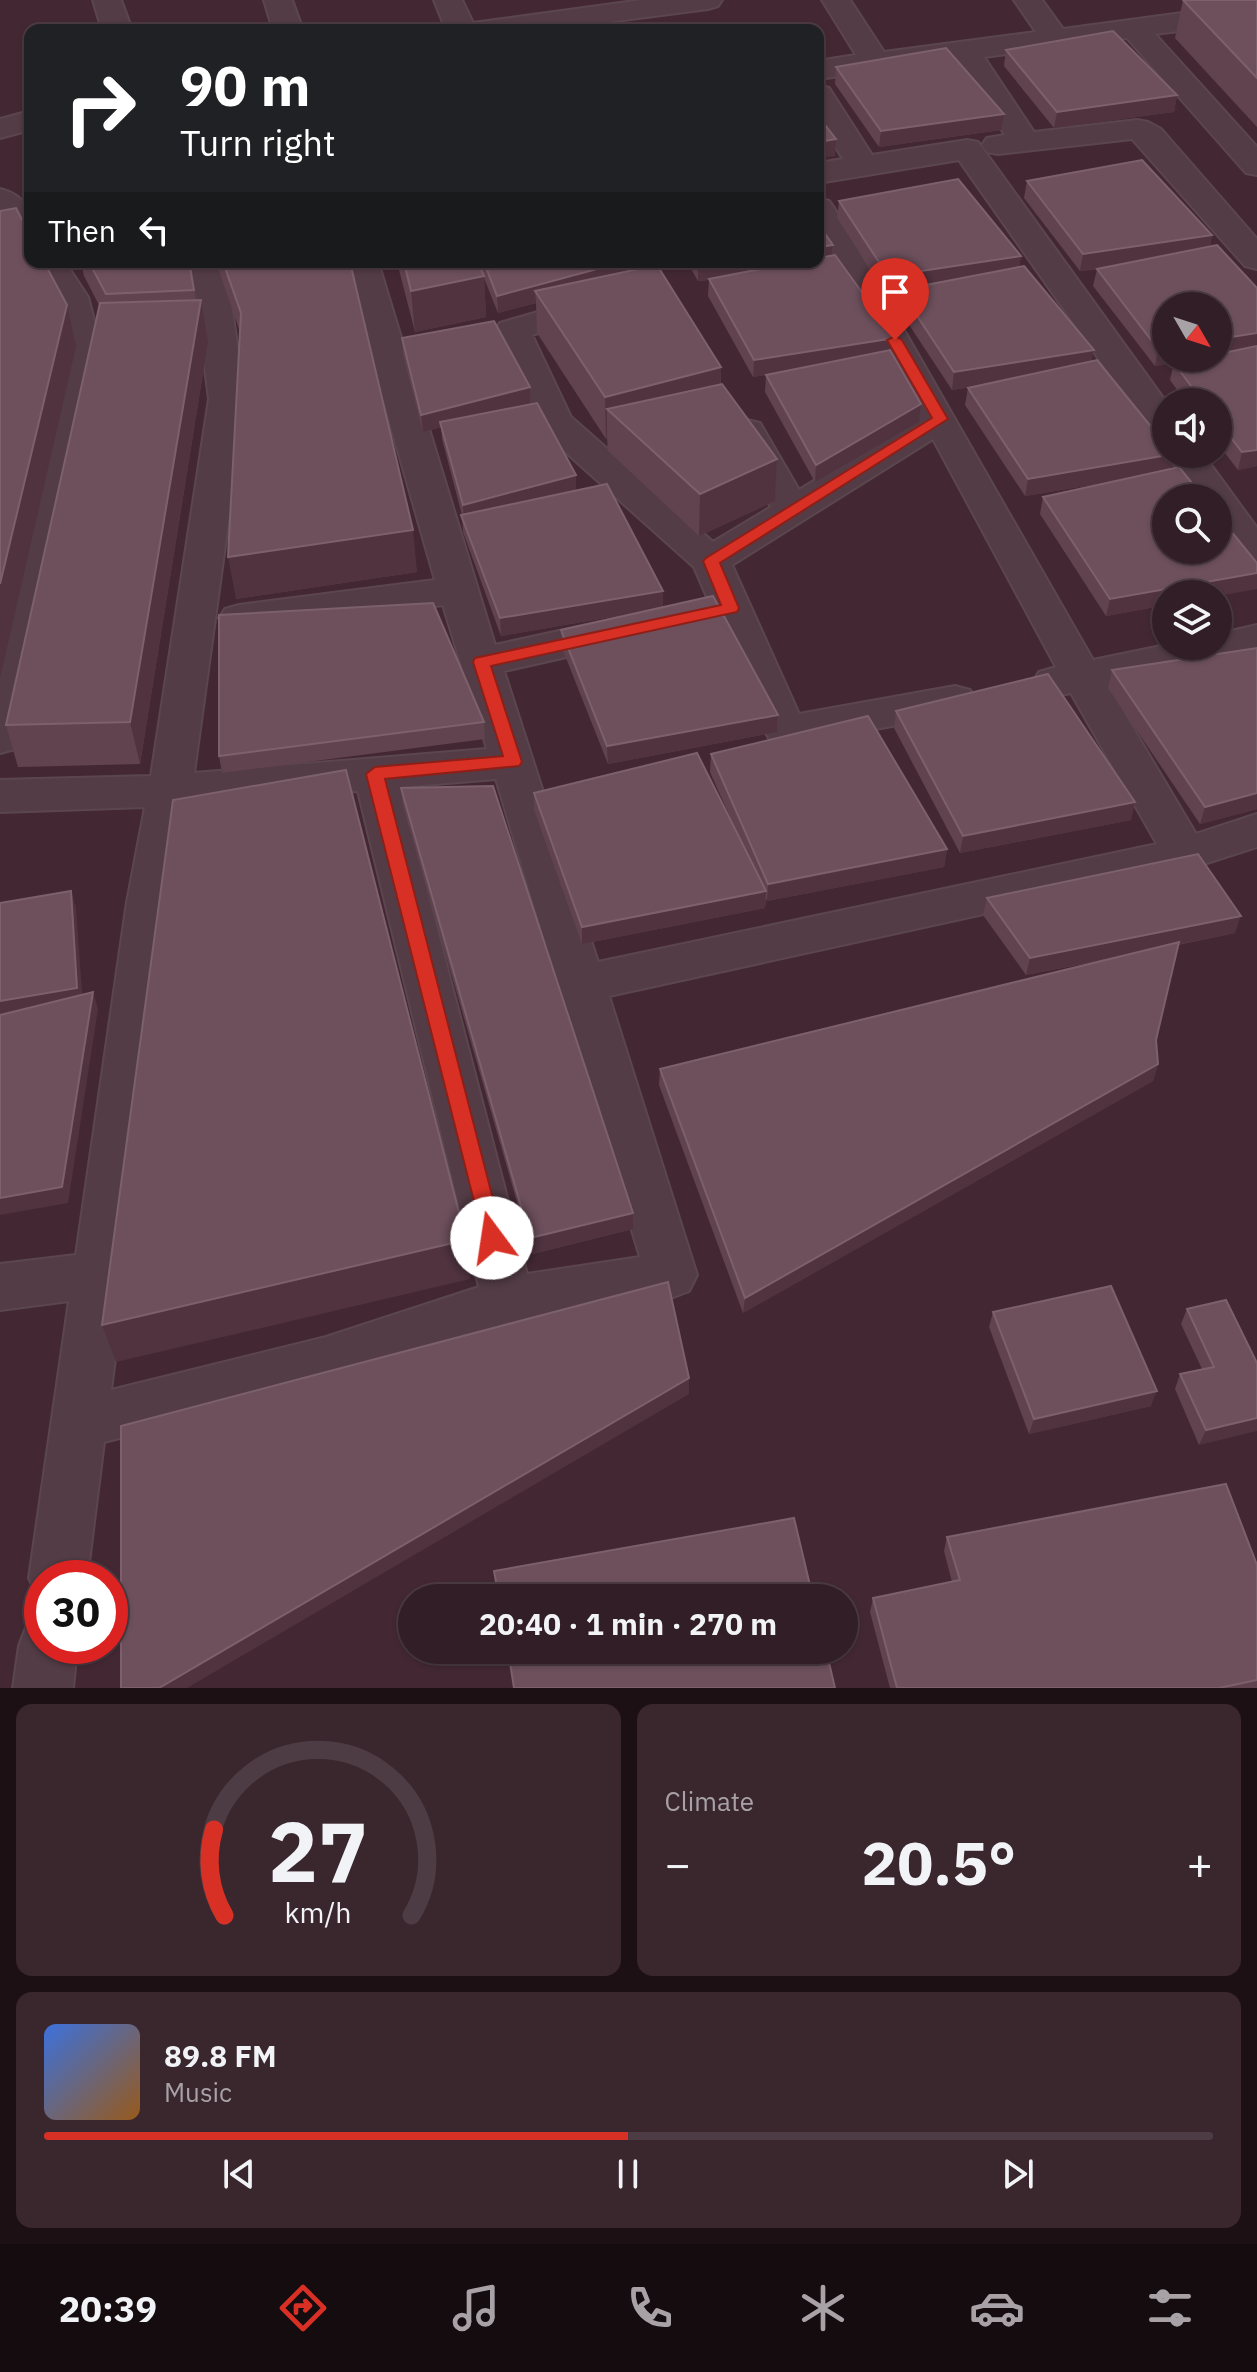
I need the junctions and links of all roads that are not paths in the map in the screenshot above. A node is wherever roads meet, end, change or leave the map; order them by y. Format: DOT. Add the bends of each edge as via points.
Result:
graph roads {
  1 [pos="107,0"];
  2 [pos="278,0"];
  3 [pos="448,0"];
  4 [pos="708,0"];
  5 [pos="836,0"];
  6 [pos="1028,0"];
  7 [pos="678,2"];
  8 [pos="1257,12"];
  9 [pos="115,24"];
  10 [pos="286,24"];
  11 [pos="458,24"];
  12 [pos="522,24"];
  13 [pos="1134,28"];
  14 [pos="1055,38"];
  15 [pos="965,50"];
  16 [pos="875,61"];
  17 [pos="824,69"];
  18 [pos="824,104"];
  19 [pos="1212,120"];
  20 [pos="24,122"];
  21 [pos="0,129"];
  22 [pos="1137,129"];
  23 [pos="1025,142"];
  24 [pos="967,149"];
  25 [pos="863,166"];
  26 [pos="1257,166"];
  27 [pos="824,172"];
  28 [pos="11,205"];
  29 [pos="824,218"];
  30 [pos="24,226"];
  31 [pos="1257,259"];
  32 [pos="52,268"];
  33 [pos="209,268"];
  34 [pos="363,268"];
  35 [pos="632,294"];
  36 [pos="731,404"];
  37 [pos="1152,408"];
  38 [pos="940,419"];
  39 [pos="792,510"];
  40 [pos="1232,521"];
  41 [pos="1257,556"];
  42 [pos="711,561"];
  43 [pos="459,590"];
  44 [pos="193,623"];
  45 [pos="653,625"];
  46 [pos="1257,639"];
  47 [pos="481,662"];
  48 [pos="1082,677"];
  49 [pos="0,738"];
  50 [pos="513,762"];
  51 [pos="375,774"];
  52 [pos="170,791"];
  53 [pos="0,796"];
  54 [pos="1257,830"];
  55 [pos="1185,854"];
  56 [pos="582,984"];
  57 [pos="99,1275"];
  58 [pos="0,1287"];
  59 [pos="508,1300"];
  60 [pos="79,1423"];
  61 [pos="60,1560"];
  62 [pos="46,1664"];
  63 [pos="43,1688"];
  1 -- 9 [label="street"];
  2 -- 10 [label="street"];
  3 -- 11 [label="street"];
  4 -- 7 [label="street"];
  5 -- 16 [label="street"];
  6 -- 14 [label="street"];
  7 -- 12 [label="street"];
  8 -- 13 [label="street"];
  13 -- 14 [label="street"];
  13 -- 19 [label="street"];
  14 -- 15 [label="street"];
  15 -- 16 [label="street"];
  15 -- 23 [label="street"];
  16 -- 17 [label="street"];
  18 -- 25 [label="street"];
  19 -- 22 [label="street"];
  19 -- 26 [label="street"];
  20 -- 21 [label="street"];
  22 -- 23 [label="street"];
  22 -- 31 [label="street" via="1150,136"];
  23 -- 24 [label="street"];
  24 -- 25 [label="street"];
  24 -- 37 [label="street"];
  25 -- 27 [label="street"];
  28 -- 30 [label="street"];
  29 -- 38 [label="street"];
  32 -- 49 [label="street" via="71,297 84,351"];
  33 -- 44 [label="street" via="227,399"];
  34 -- 43 [label="street"];
  35 -- 42 [label="street" via="512,330 555,423"];
  36 -- 39 [label="street"];
  38 -- 39 [label="street"];
  38 -- 48 [label="street"];
  39 -- 42 [label="street"];
  40 -- 41 [label="street"];
  42 -- 48 [label="street" via="715,611 786,731"];
  43 -- 44 [label="street"];
  43 -- 47 [label="street"];
  44 -- 52 [label="street"];
  45 -- 47 [label="street"];
  46 -- 48 [label="street"];
  47 -- 50 [label="street"];
  48 -- 55 [label="street"];
  50 -- 51 [label="street"];
  50 -- 56 [label="street"];
  51 -- 52 [label="street"];
  51 -- 59 [label="street"];
  52 -- 53 [label="street"];
  52 -- 57 [label="street"];
  54 -- 55 [label="street"];
  55 -- 56 [label="street"];
  56 -- 59 [label="street" via="671,1275"];
  57 -- 58 [label="street"];
  57 -- 60 [label="street"];
  59 -- 60 [label="street" via="326,1361"];
  60 -- 61 [label="street"];
  62 -- 63 [label="street"];
}
